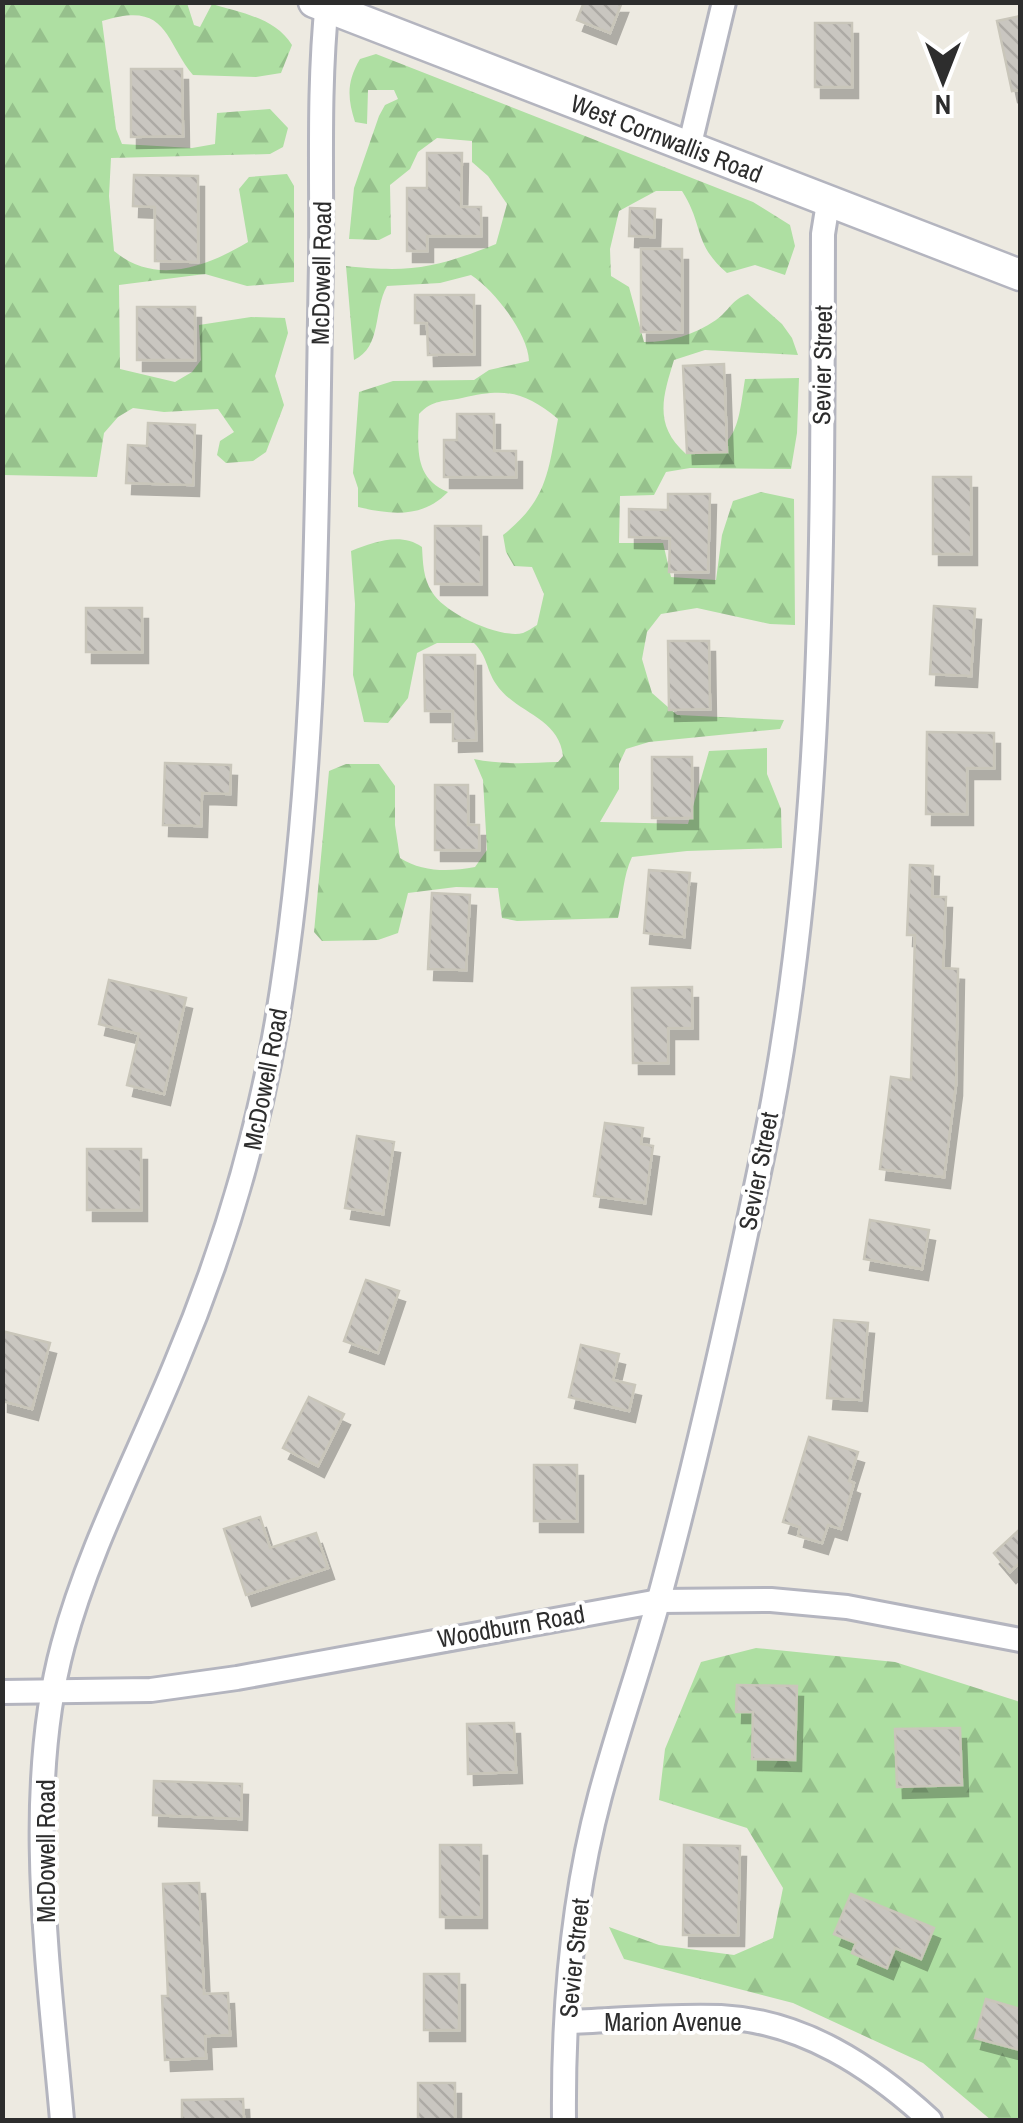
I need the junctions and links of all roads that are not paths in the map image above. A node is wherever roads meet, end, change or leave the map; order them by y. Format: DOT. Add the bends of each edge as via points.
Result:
graph roads {
  1 [pos="724,2"];
  2 [pos="322,4"];
  3 [pos="690,148"];
  4 [pos="828,203"];
  5 [pos="1020,275"];
  6 [pos="659,1601"];
  7 [pos="1020,1640"];
  8 [pos="2,1692"];
  9 [pos="54,1693"];
  10 [pos="568,2022"];
  11 [pos="62,2120"];
  12 [pos="564,2120"];
  13 [pos="930,2120"];
  1 -- 3 [label="street"];
  2 -- 3 [label="street, West Cornwallis Road"];
  2 -- 9 [label="street, McDowell Road" via="316,619 302,835 278,1016 248,1166 178,1359 78,1599"];
  3 -- 4 [label="street, West Cornwallis Road"];
  4 -- 5 [label="street, West Cornwallis Road"];
  4 -- 6 [label="street, Sevier Street" via="820,680 805,878 764,1147"];
  6 -- 7 [label="street, Woodburn Road" via="847,1607"];
  6 -- 9 [label="street, Woodburn Road" via="237,1678"];
  6 -- 10 [label="street, Sevier Street" via="600,1798 575,1934"];
  8 -- 9 [label="street, Woodburn Road"];
  9 -- 11 [label="street, McDowell Road" via="43,1903"];
  10 -- 12 [label="street, Sevier Street"];
  10 -- 13 [label="street, Marion Avenue" via="722,2017 765,2024 860,2063"];
}
